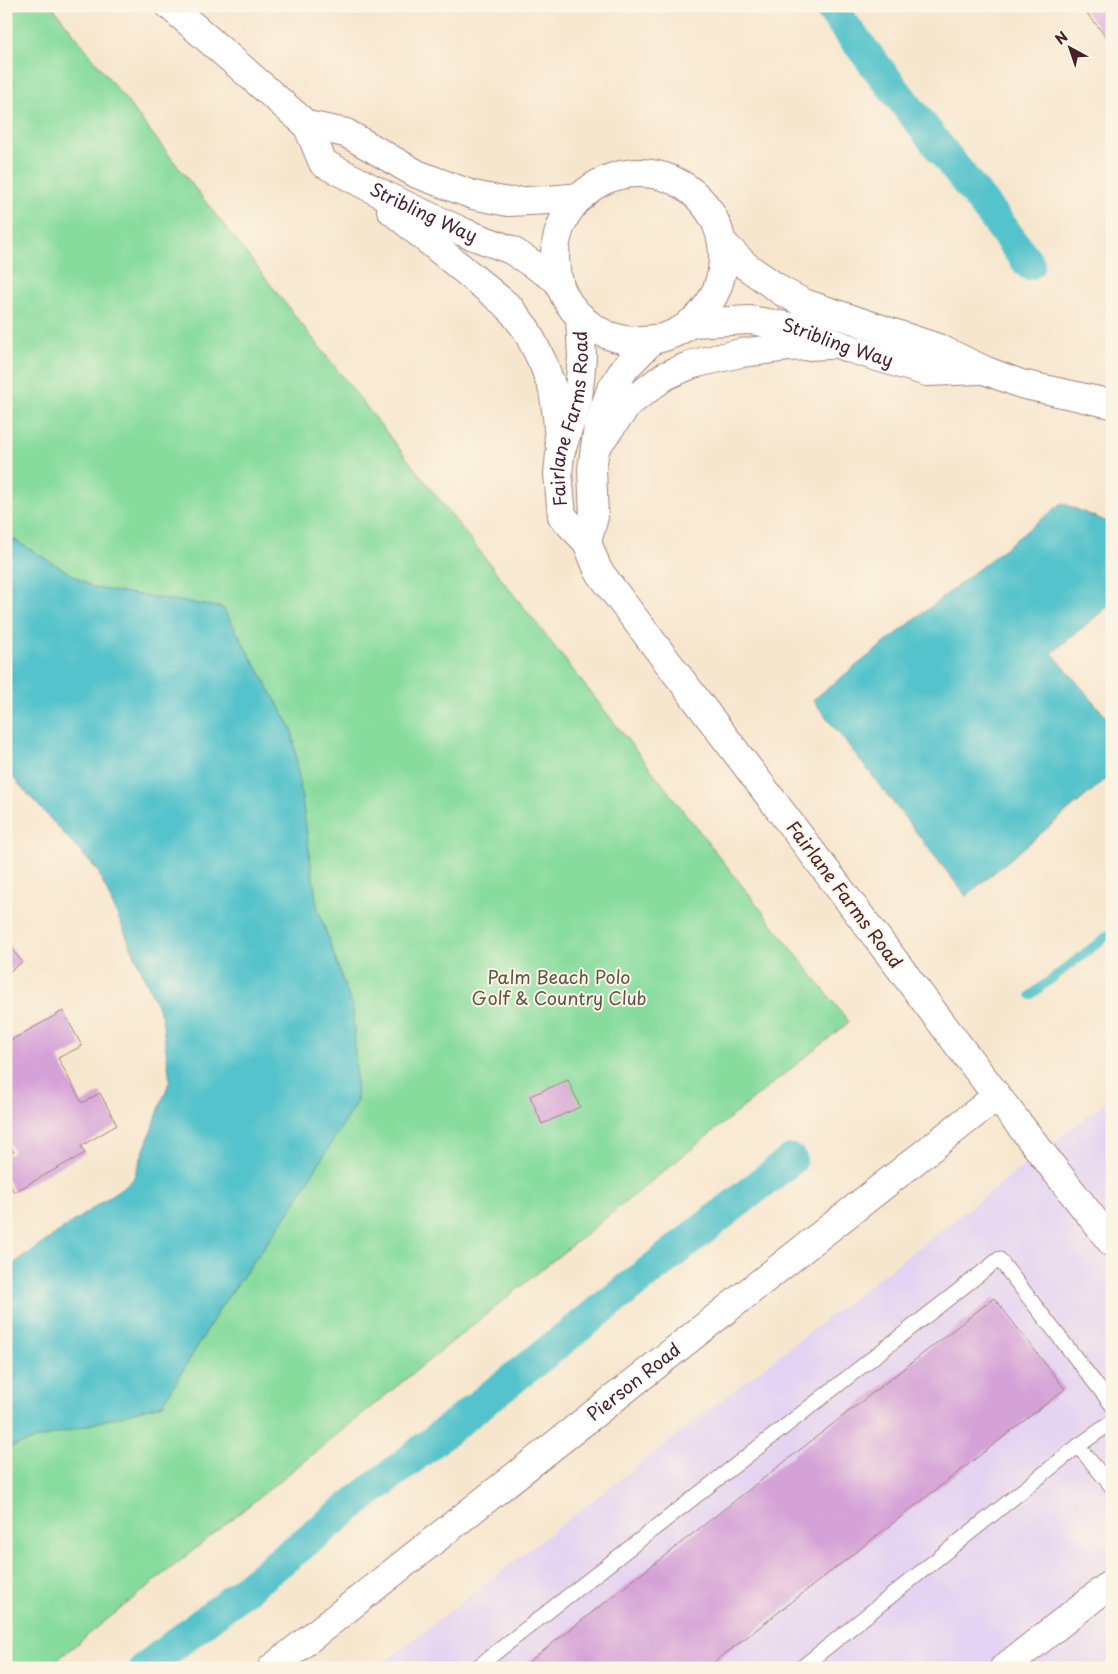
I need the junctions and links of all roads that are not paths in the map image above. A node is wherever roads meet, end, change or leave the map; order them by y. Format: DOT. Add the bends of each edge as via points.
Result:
graph roads {
  1 [pos="170,6"];
  2 [pos="307,125"];
  3 [pos="345,174"];
  4 [pos="581,197"];
  5 [pos="722,242"];
  6 [pos="559,281"];
  7 [pos="580,316"];
  8 [pos="690,322"];
  9 [pos="652,339"];
  10 [pos="836,344"];
  11 [pos="984,370"];
  12 [pos="1112,404"];
  13 [pos="595,448"];
  14 [pos="560,454"];
  15 [pos="587,542"];
  16 [pos="997,1096"];
  17 [pos="1112,1243"];
  18 [pos="1112,1405"];
  19 [pos="1112,1422"];
  20 [pos="1078,1446"];
  21 [pos="1112,1487"];
  22 [pos="1112,1583"];
  23 [pos="272,1668"];
  24 [pos="476,1668"];
  25 [pos="801,1668"];
  26 [pos="1004,1668"];
  1 -- 2 [label="street, Stribling Way"];
  2 -- 3 [label="street, Stribling Way" via="323,163"];
  2 -- 4 [label="street, Stribling Way" via="346,133 417,174 473,195 508,202"];
  3 -- 6 [label="street, Stribling Way" via="463,232 511,250"];
  3 -- 14 [label="street" via="510,307 526,329 553,390"];
  4 -- 5 [label="street" via="597,184 635,172 675,180 706,205"];
  4 -- 6 [label="street" via="568,212 559,231 556,251"];
  5 -- 8 [label="street" via="719,282 711,301"];
  5 -- 11 [label="street, Stribling Way" via="746,266 804,303 938,348"];
  6 -- 7 [label="street" via="572,308"];
  7 -- 9 [label="street" via="610,335 623,339"];
  7 -- 14 [label="street, Fairlane Farms Road" via="582,357 578,399"];
  8 -- 9 [label="street" via="682,329"];
  8 -- 10 [label="street, Stribling Way" via="750,320 792,328"];
  9 -- 13 [label="street, Fairlane Farms Road" via="625,368 610,392 598,427"];
  10 -- 11 [label="street, Stribling Way" via="927,372"];
  10 -- 13 [label="street" via="751,352 693,364 665,376 629,403"];
  11 -- 12 [label="street, Stribling Way" via="1021,384"];
  13 -- 15 [label="street, Fairlane Farms Road" via="592,470 594,518"];
  14 -- 15 [label="street, Fairlane Farms Road" via="558,474 562,516"];
  15 -- 16 [label="street, Fairlane Farms Road" via="598,570 618,598"];
  16 -- 17 [label="street, Fairlane Farms Road"];
  16 -- 23 [label="street, Pierson Road"];
  18 -- 24 [label="lane" via="999,1259"];
  19 -- 20 [label="lane"];
  20 -- 21 [label="lane"];
  20 -- 25 [label="lane"];
  22 -- 26 [label="street"];
}
